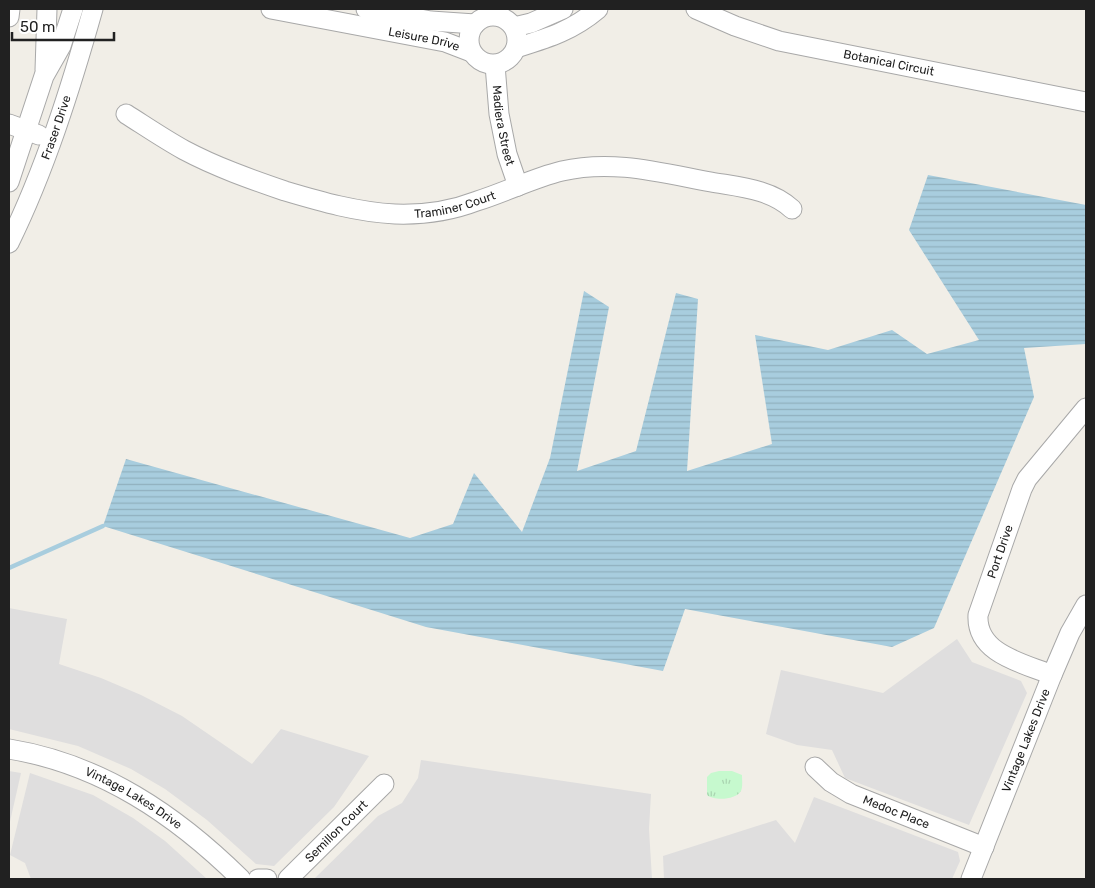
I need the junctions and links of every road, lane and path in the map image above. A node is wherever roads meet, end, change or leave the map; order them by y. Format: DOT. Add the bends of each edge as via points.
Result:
graph roads {
  1 [pos="10,9"];
  2 [pos="47,9"];
  3 [pos="73,9"];
  4 [pos="271,9"];
  5 [pos="366,9"];
  6 [pos="563,9"];
  7 [pos="598,9"];
  8 [pos="696,9"];
  9 [pos="97,11"];
  10 [pos="316,14"];
  11 [pos="398,15"];
  12 [pos="9,17"];
  13 [pos="475,24"];
  14 [pos="514,27"];
  15 [pos="378,29"];
  16 [pos="516,48"];
  17 [pos="471,52"];
  18 [pos="495,65"];
  19 [pos="44,76"];
  20 [pos="1086,102"];
  21 [pos="126,114"];
  22 [pos="9,124"];
  23 [pos="27,130"];
  24 [pos="51,140"];
  25 [pos="9,182"];
  26 [pos="518,186"];
  27 [pos="792,210"];
  28 [pos="9,243"];
  29 [pos="1086,408"];
  30 [pos="1086,605"];
  31 [pos="1052,674"];
  32 [pos="9,749"];
  33 [pos="815,767"];
  34 [pos="384,784"];
  35 [pos="984,847"];
  36 [pos="241,879"];
  37 [pos="258,879"];
  38 [pos="267,879"];
  39 [pos="288,879"];
  40 [pos="972,879"];
  1 -- 12 [label="street"];
  2 -- 19 [label="street"];
  3 -- 19 [label="street, Fraser Drive" via="61,46"];
  4 -- 10 [label="street, Leisure Drive"];
  5 -- 11 [label="street, Leisure Drive"];
  6 -- 14 [label="street"];
  7 -- 16 [label="street" via="561,34"];
  8 -- 20 [label="street, Botanical Circuit" via="779,41"];
  9 -- 24 [label="street, Fraser Drive"];
  10 -- 15 [label="street, Leisure Drive"];
  11 -- 13 [label="street, Leisure Drive"];
  11 -- 15 [label="street, Leisure Drive"];
  13 -- 14 [label="street, Leisure Drive" via="495,16"];
  13 -- 17 [label="street, Leisure Drive" via="469,37"];
  14 -- 16 [label="street" via="518,41"];
  15 -- 17 [label="street, Leisure Drive" via="445,42"];
  16 -- 18 [label="street" via="508,60"];
  17 -- 18 [label="street, Leisure Drive" via="481,62"];
  18 -- 26 [label="street, Madiera Street" via="499,114"];
  19 -- 23 [label="street, Fraser Drive"];
  21 -- 26 [label="street, Traminer Court" via="224,170 352,210 397,214 434,212 476,202"];
  22 -- 23 [label="street"];
  23 -- 24 [label="street"];
  23 -- 25 [label="street, Fraser Drive"];
  24 -- 28 [label="street, Fraser Drive"];
  26 -- 27 [label="street, Traminer Court" via="541,176 578,168 625,166 757,191 780,199"];
  29 -- 31 [label="street, Port Drive" via="1027,479 978,615 981,634 992,648"];
  30 -- 31 [label="street, Vintage Lakes Drive"];
  31 -- 35 [label="street, Vintage Lakes Drive"];
  32 -- 36 [label="street, Vintage Lakes Drive" via="73,766 116,784 180,824"];
  33 -- 35 [label="street, Medoc Place" via="851,794"];
  34 -- 39 [label="street, Semillon Court"];
  35 -- 40 [label="street, Vintage Lakes Drive"];
  37 -- 38 [label="street"];
}
